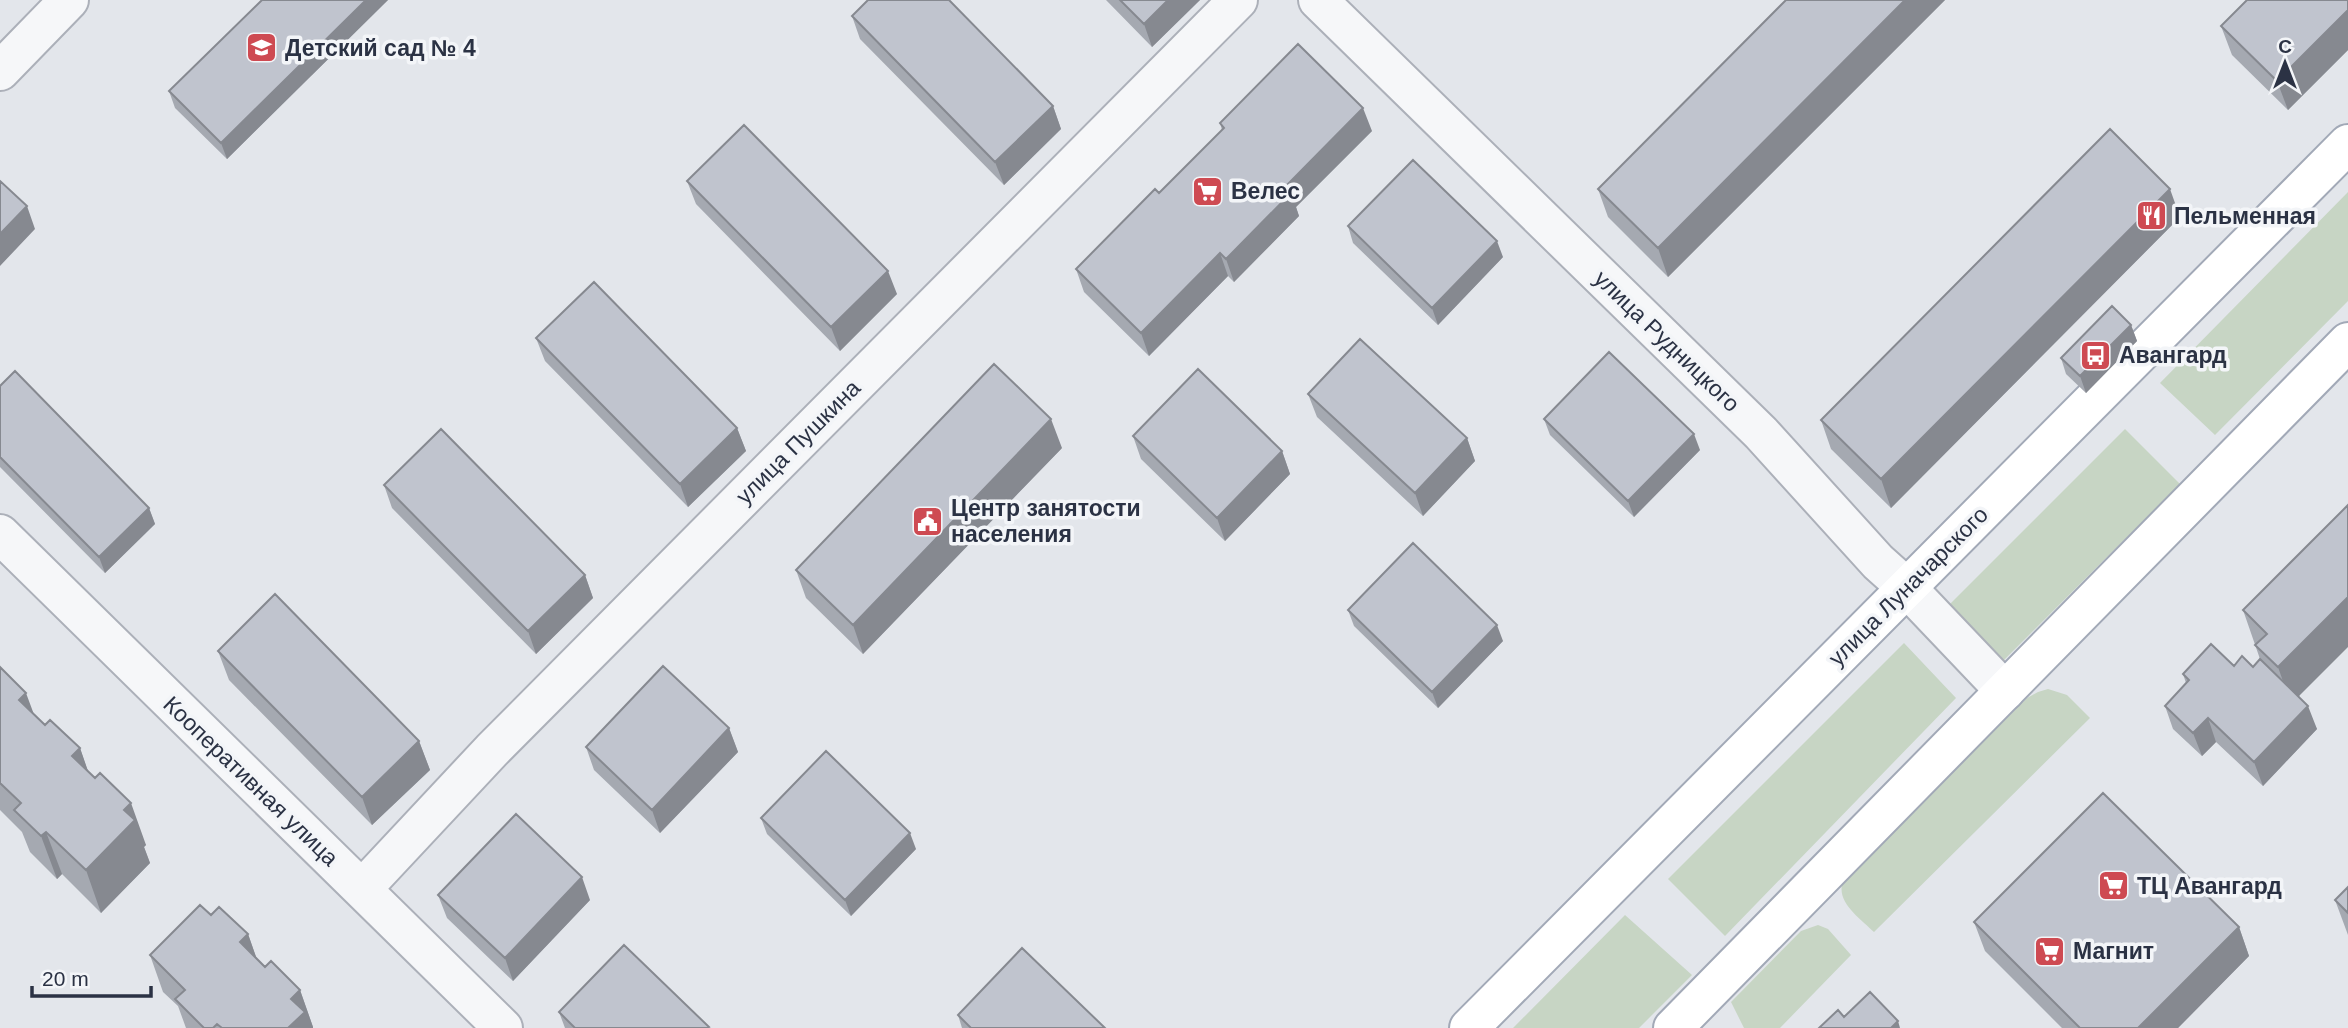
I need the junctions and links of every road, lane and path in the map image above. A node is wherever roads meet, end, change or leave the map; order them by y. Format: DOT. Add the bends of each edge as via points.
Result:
graph roads {
  1 [pos="69,0"];
  2 [pos="1238,0"];
  3 [pos="1318,0"];
  4 [pos="0,71"];
  5 [pos="2348,144"];
  6 [pos="2348,342"];
  7 [pos="0,534"];
  8 [pos="1907,588"];
  9 [pos="2005,691"];
  10 [pos="362,889"];
  11 [pos="503,1028"];
  12 [pos="1469,1028"];
  13 [pos="1673,1028"];
  1 -- 4 [label="street"];
  2 -- 10 [label="street, улица Пушкина" via="492,750"];
  3 -- 8 [label="street, улица Рудницкого" via="1761,433"];
  5 -- 8 [label="main road, улица Луначарского"];
  6 -- 9 [label="main road"];
  7 -- 10 [label="street, Кооперативная улица"];
  8 -- 9 [label="street, улица Рудницкого"];
  8 -- 12 [label="main road, улица Луначарского"];
  9 -- 13 [label="main road"];
  10 -- 11 [label="street, Кооперативная улица"];
}
